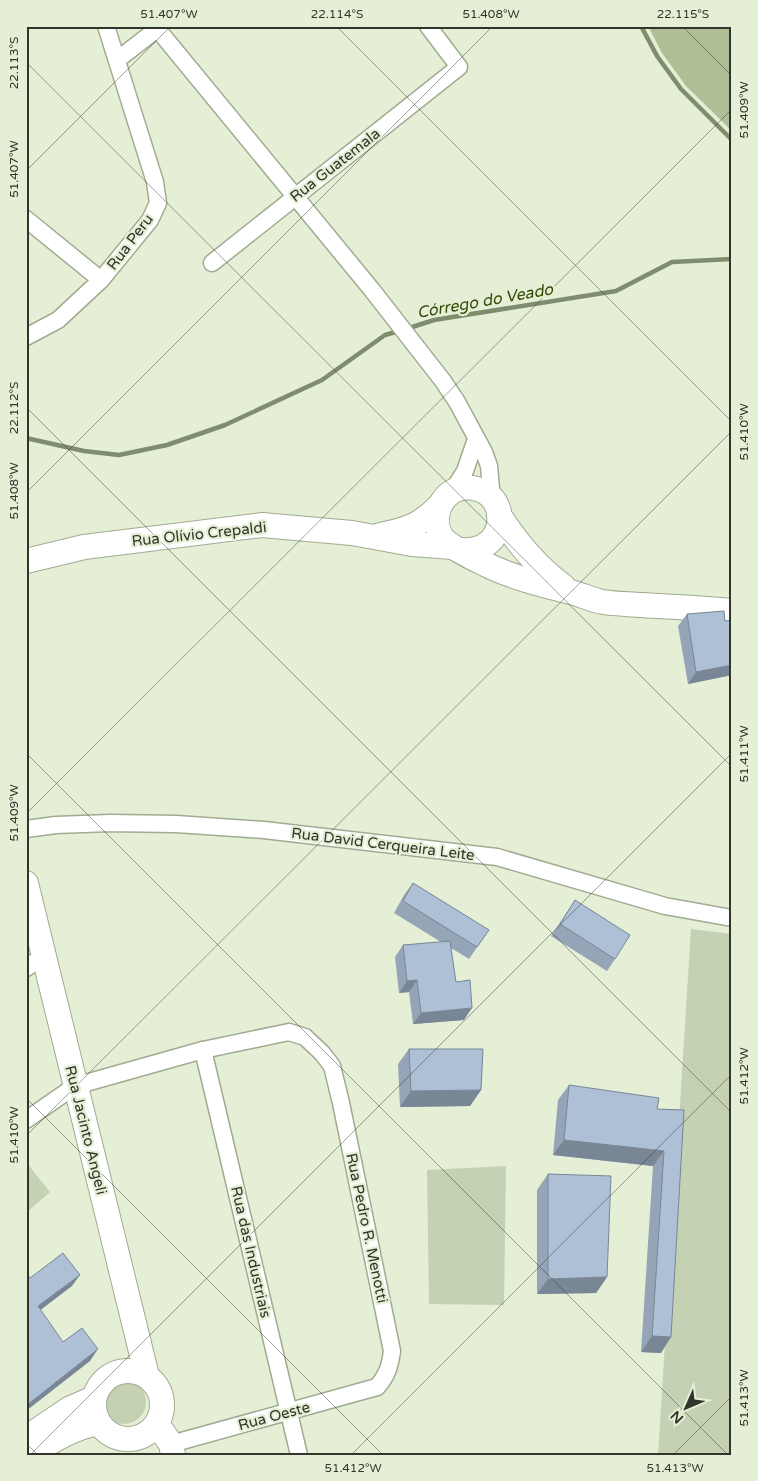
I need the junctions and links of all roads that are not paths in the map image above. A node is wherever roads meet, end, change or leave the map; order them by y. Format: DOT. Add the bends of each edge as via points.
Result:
graph roads {
  1 [pos="106,26"];
  2 [pos="428,26"];
  3 [pos="158,27"];
  4 [pos="117,60"];
  5 [pos="296,196"];
  6 [pos="26,219"];
  7 [pos="212,263"];
  8 [pos="101,280"];
  9 [pos="26,337"];
  10 [pos="476,439"];
  11 [pos="446,498"];
  12 [pos="496,507"];
  13 [pos="374,537"];
  14 [pos="457,549"];
  15 [pos="26,561"];
  16 [pos="573,593"];
  17 [pos="732,611"];
  18 [pos="26,829"];
  19 [pos="26,883"];
  20 [pos="732,918"];
  21 [pos="35,962"];
  22 [pos="202,1050"];
  23 [pos="75,1086"];
  24 [pos="26,1120"];
  25 [pos="146,1376"];
  26 [pos="377,1387"];
  27 [pos="94,1398"];
  28 [pos="289,1412"];
  29 [pos="98,1423"];
  30 [pos="157,1424"];
  31 [pos="26,1438"];
  32 [pos="140,1447"];
  33 [pos="172,1449"];
  34 [pos="31,1455"];
  35 [pos="299,1455"];
  1 -- 4 [label="street, Rua Peru"];
  2 -- 5 [label="street, Rua Guatemala" via="459,67"];
  3 -- 4 [label="street"];
  3 -- 5 [label="street"];
  4 -- 8 [label="street, Rua Peru" via="158,203 150,220"];
  5 -- 7 [label="street, Rua Guatemala"];
  5 -- 10 [label="street" via="426,359 457,402"];
  6 -- 8 [label="street"];
  8 -- 9 [label="street, Rua Peru" via="58,320"];
  10 -- 11 [label="street" via="465,471"];
  10 -- 12 [label="street" via="489,466"];
  11 -- 12 [label="street" via="464,488 473,488 482,490"];
  11 -- 13 [label="street, Rua Olívio Crepaldi" via="416,526"];
  11 -- 14 [label="street" via="436,518 437,526 446,542"];
  12 -- 14 [label="street" via="498,530 488,545 470,551"];
  12 -- 16 [label="street, Rua Olívio Crepaldi" via="510,533 534,562"];
  13 -- 14 [label="street, Rua Olívio Crepaldi"];
  13 -- 15 [label="street, Rua Olívio Crepaldi" via="262,525 84,547"];
  14 -- 16 [label="street, Rua Olívio Crepaldi" via="485,564"];
  16 -- 17 [label="street, Rua Olívio Crepaldi" via="604,602"];
  18 -- 20 [label="street, Rua David Cerqueira Leite" via="110,823 176,824 264,830 497,857 665,906"];
  19 -- 21 [label="street, Rua Jacinto Angeli"];
  21 -- 23 [label="street, Rua Jacinto Angeli"];
  22 -- 23 [label="street"];
  22 -- 26 [label="street, Rua Pedro R. Menotti" via="290,1032 305,1037 332,1066 392,1351 390,1367"];
  22 -- 28 [label="street, Rua das Industriais"];
  23 -- 24 [label="street"];
  23 -- 25 [label="street, Rua Jacinto Angeli"];
  25 -- 27 [label="street" via="133,1371 120,1372 108,1378"];
  25 -- 30 [label="street" via="156,1385 162,1398 162,1412"];
  26 -- 28 [label="street, Rua Oeste"];
  27 -- 29 [label="street"];
  27 -- 31 [label="street" via="69,1409"];
  28 -- 33 [label="street, Rua Oeste"];
  28 -- 35 [label="street, Rua das Industriais"];
  29 -- 32 [label="street" via="110,1434"];
  29 -- 34 [label="street" via="77,1428"];
  30 -- 32 [label="street"];
  30 -- 33 [label="street"];
}
